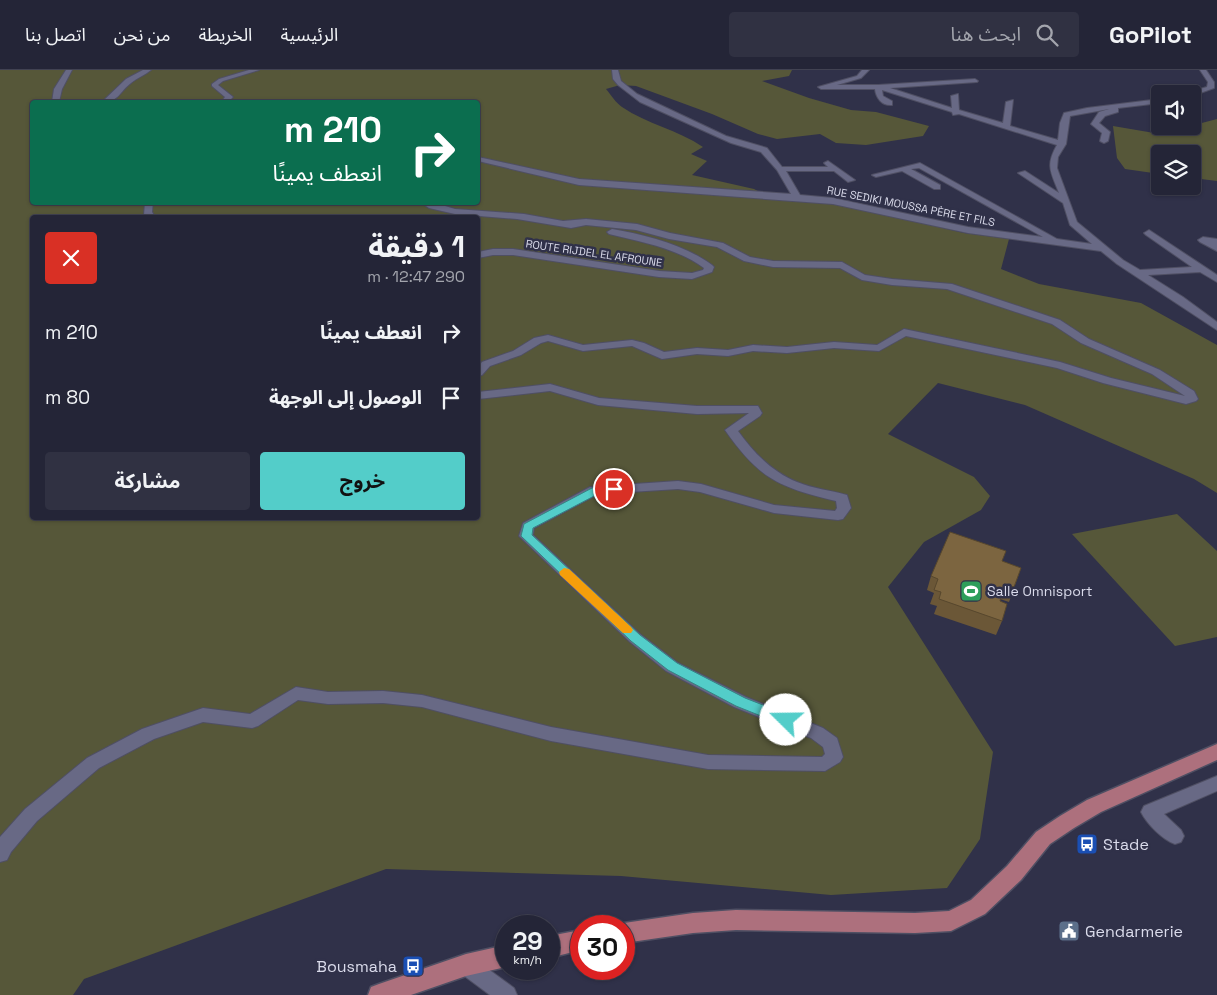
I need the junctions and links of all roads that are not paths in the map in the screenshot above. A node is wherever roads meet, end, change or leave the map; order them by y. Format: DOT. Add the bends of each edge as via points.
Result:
graph roads {
  1 [pos="69,70"];
  2 [pos="148,70"];
  3 [pos="256,70"];
  4 [pos="615,70"];
  5 [pos="866,70"];
  6 [pos="1203,70"];
  7 [pos="975,81"];
  8 [pos="878,87"];
  9 [pos="1213,87"];
  10 [pos="1201,91"];
  11 [pos="955,96"];
  12 [pos="55,100"];
  13 [pos="110,100"];
  14 [pos="226,100"];
  15 [pos="1010,102"];
  16 [pos="1151,102"];
  17 [pos="889,103"];
  18 [pos="1125,106"];
  19 [pos="956,113"];
  20 [pos="1006,128"];
  21 [pos="1104,141"];
  22 [pos="1062,144"];
  23 [pos="767,153"];
  24 [pos="747,156"];
  25 [pos="480,159"];
  26 [pos="826,161"];
  27 [pos="780,169"];
  28 [pos="834,169"];
  29 [pos="904,169"];
  30 [pos="1022,173"];
  31 [pos="876,175"];
  32 [pos="851,180"];
  33 [pos="937,187"];
  34 [pos="797,198"];
  35 [pos="1067,202"];
  36 [pos="428,205"];
  37 [pos="563,224"];
  38 [pos="1149,234"];
  39 [pos="1058,242"];
  40 [pos="1217,242"];
  41 [pos="1102,248"];
  42 [pos="1217,248"];
  43 [pos="480,255"];
  44 [pos="1203,269"];
  45 [pos="1139,273"];
  46 [pos="1217,279"];
  47 [pos="1217,327"];
  48 [pos="480,371"];
  49 [pos="480,396"];
  50 [pos="1217,752"];
  51 [pos="1217,783"];
  52 [pos="1175,836"];
  53 [pos="0,854"];
  54 [pos="635,931"];
  55 [pos="495,958"];
  56 [pos="466,964"];
  57 [pos="422,988"];
  58 [pos="379,995"];
  59 [pos="507,995"];
  1 -- 12 [label="street"];
  2 -- 13 [label="street" via="134,76"];
  3 -- 14 [label="street" via="214,85 229,97"];
  4 -- 23 [label="street" via="620,84 644,101 710,132"];
  5 -- 8 [label="street" via="859,77 821,87"];
  6 -- 9 [label="street"];
  7 -- 8 [label="street"];
  8 -- 17 [label="street" via="882,100"];
  8 -- 19 [label="street"];
  9 -- 10 [label="street"];
  11 -- 19 [label="street"];
  15 -- 20 [label="street"];
  16 -- 18 [label="street"];
  18 -- 21 [label="street" via="1102,114 1095,124 1106,132"];
  18 -- 22 [label="street" via="1067,115"];
  19 -- 20 [label="street"];
  20 -- 22 [label="street"];
  22 -- 35 [label="street" via="1054,157 1053,168"];
  23 -- 24 [label="street"];
  23 -- 27 [label="street"];
  25 -- 34 [label="street" via="579,182"];
  26 -- 28 [label="street"];
  27 -- 28 [label="street"];
  27 -- 34 [label="street"];
  28 -- 32 [label="street"];
  29 -- 31 [label="street"];
  29 -- 33 [label="street"];
  29 -- 39 [label="street" via="920,165"];
  30 -- 35 [label="street"];
  34 -- 39 [label="street, RUE SEDIKI MOUSSA PÈRE ET FILS" via="833,201 968,230"];
  35 -- 41 [label="street" via="1073,223"];
  36 -- 37 [label="street, ROUTE RIJDEL EL AFROUNE"];
  37 -- 43 [label="street, ROUTE RIJDEL EL AFROUNE" via="620,233 692,257 709,267 707,272 692,276 513,252"];
  37 -- 48 [label="street" via="586,222 637,227 720,244 747,259 785,264 842,265 869,279 948,286 1056,322 1084,341 1156,372 1183,388 1192,399 1107,381 1060,365 904,332 879,348 753,348 728,353 697,351 670,356 662,356 632,343 583,348 548,338 486,364"];
  38 -- 44 [label="street"];
  39 -- 41 [label="street, RUE SEDIKI MOUSSA PÈRE ET FILS"];
  40 -- 42 [label="street" via="1203,240"];
  41 -- 45 [label="street"];
  44 -- 45 [label="street"];
  44 -- 46 [label="street"];
  45 -- 47 [label="street"];
  49 -- 53 [label="street" via="550,387 598,401 697,410 754,409 756,414 732,430 742,447 775,476 802,489 842,498 844,508 838,516 774,509 678,485 596,490 528,526 526,536 635,638 672,667 740,702 817,733 831,743 834,757 825,764 708,762 551,734 422,702 383,697 328,698 296,693 252,721 203,715 148,734 93,763 31,815"];
  50 -- 54 [label="main road" via="1094,806 1067,822 1043,838 1014,873 978,907 952,921 736,920"];
  51 -- 52 [label="street" via="1150,812"];
  55 -- 56 [label="main road"];
  56 -- 57 [label="main road"];
  56 -- 59 [label="street"];
  57 -- 58 [label="main road"];
}
